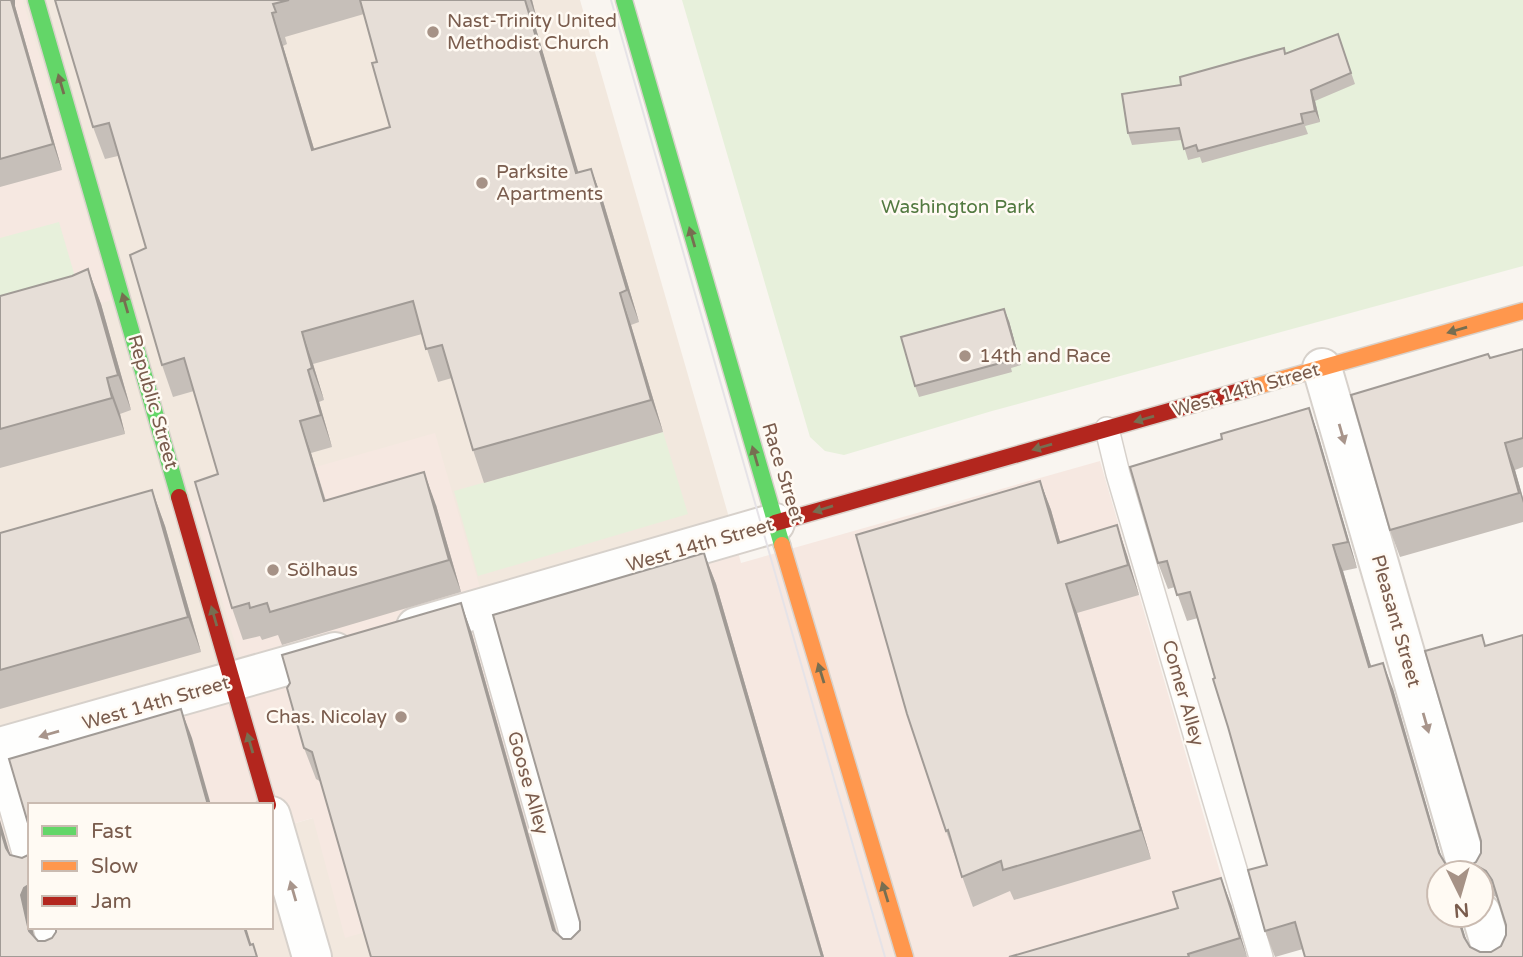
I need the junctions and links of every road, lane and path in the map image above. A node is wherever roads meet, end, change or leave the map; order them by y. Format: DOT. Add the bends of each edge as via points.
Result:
graph roads {
  1 [pos="36,0"];
  2 [pos="624,0"];
  3 [pos="1523,311"];
  4 [pos="1322,368"];
  5 [pos="1107,429"];
  6 [pos="775,523"];
  7 [pos="480,608"];
  8 [pos="232,682"];
  9 [pos="0,747"];
  10 [pos="0,769"];
  11 [pos="267,803"];
  12 [pos="273,823"];
  13 [pos="1465,859"];
  14 [pos="28,867"];
  15 [pos="46,929"];
  16 [pos="1486,929"];
  17 [pos="53,957"];
  18 [pos="312,957"];
  19 [pos="578,957"];
  20 [pos="905,957"];
  21 [pos="1261,957"];
  22 [pos="1494,957"];
  8 -- 1 [label="street, Republic Street, one-way"];
  6 -- 2 [label="street, Race Street, one-way"];
  3 -- 4 [label="street, West 14th Street, one-way"];
  4 -- 5 [label="street, West 14th Street, one-way"];
  4 -- 13 [label="street, Pleasant Street, one-way"];
  5 -- 6 [label="street, West 14th Street, one-way"];
  5 -- 21 [label="lane, Comer Alley"];
  6 -- 7 [label="street, West 14th Street"];
  20 -- 6 [label="street, Race Street, one-way"];
  7 -- 8 [label="street, West 14th Street"];
  7 -- 19 [label="lane, Goose Alley"];
  8 -- 9 [label="street, West 14th Street, one-way"];
  11 -- 8 [label="street, Republic Street, one-way"];
  10 -- 14 [label="lane"];
  18 -- 12 [label="street, one-way"];
  15 -- 17 [label="lane"];
  16 -- 22 [label="street"];
}
